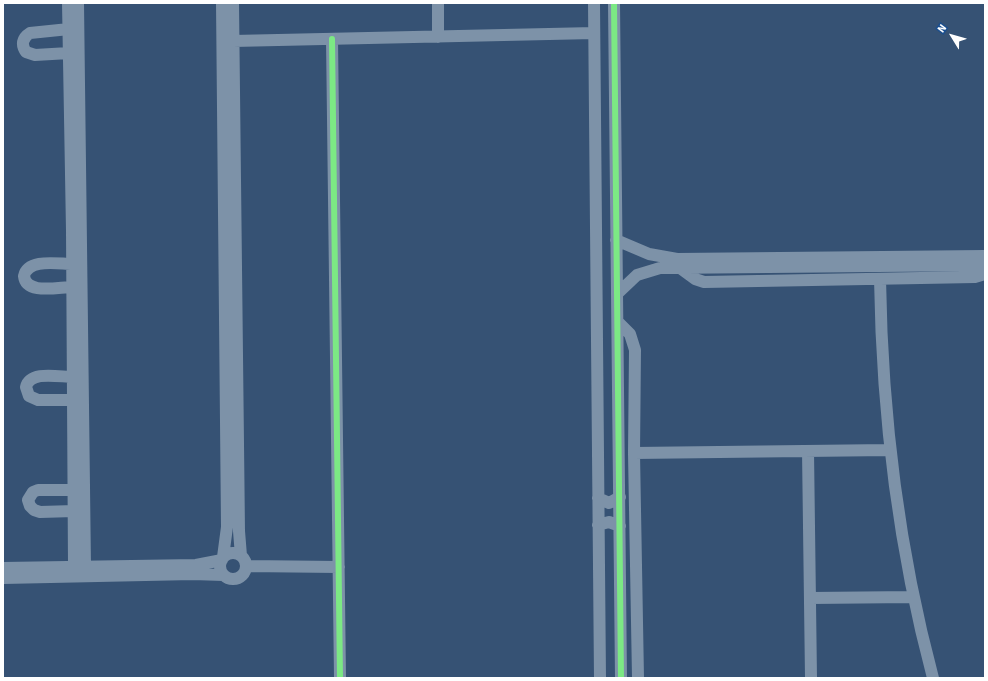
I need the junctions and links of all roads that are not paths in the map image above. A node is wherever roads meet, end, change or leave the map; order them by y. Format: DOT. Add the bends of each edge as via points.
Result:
graph roads {
  1 [pos="68,3"];
  2 [pos="78,3"];
  3 [pos="222,3"];
  4 [pos="233,3"];
  5 [pos="438,3"];
  6 [pos="594,3"];
  7 [pos="614,3"];
  8 [pos="69,29"];
  9 [pos="594,34"];
  10 [pos="438,37"];
  11 [pos="332,39"];
  12 [pos="233,41"];
  13 [pos="69,53"];
  14 [pos="77,231"];
  15 [pos="616,240"];
  16 [pos="985,256"];
  17 [pos="72,264"];
  18 [pos="985,265"];
  19 [pos="680,268"];
  20 [pos="985,274"];
  21 [pos="880,279"];
  22 [pos="72,287"];
  23 [pos="618,293"];
  24 [pos="618,322"];
  25 [pos="73,377"];
  26 [pos="73,400"];
  27 [pos="889,450"];
  28 [pos="808,451"];
  29 [pos="634,453"];
  30 [pos="73,490"];
  31 [pos="598,498"];
  32 [pos="620,498"];
  33 [pos="74,511"];
  34 [pos="598,525"];
  35 [pos="620,526"];
  36 [pos="223,559"];
  37 [pos="244,561"];
  38 [pos="79,566"];
  39 [pos="339,567"];
  40 [pos="3,568"];
  41 [pos="223,575"];
  42 [pos="3,578"];
  43 [pos="913,597"];
  44 [pos="810,598"];
  45 [pos="340,678"];
  46 [pos="600,678"];
  47 [pos="621,678"];
  48 [pos="638,678"];
  49 [pos="811,678"];
  50 [pos="933,678"];
  1 -- 8 [label="street"];
  2 -- 14 [label="street"];
  3 -- 36 [label="street" via="227,527"];
  4 -- 12 [label="street"];
  5 -- 10 [label="street"];
  6 -- 9 [label="street"];
  7 -- 15 [label="street"];
  8 -- 13 [label="street"];
  8 -- 13 [label="street" via="30,33 23,43 26,52 32,55"];
  9 -- 10 [label="street"];
  9 -- 31 [label="street"];
  10 -- 11 [label="street"];
  11 -- 12 [label="street"];
  11 -- 39 [label="street"];
  12 -- 37 [label="street" via="239,531"];
  13 -- 14 [label="street"];
  14 -- 17 [label="street"];
  14 -- 38 [label="street"];
  15 -- 16 [label="street" via="649,254 677,259"];
  15 -- 23 [label="street"];
  17 -- 22 [label="street"];
  17 -- 22 [label="street" via="35,264 27,269 24,276 28,285 33,288"];
  18 -- 19 [label="street"];
  19 -- 21 [label="street" via="704,282"];
  19 -- 23 [label="street" via="660,268 644,272 632,279"];
  20 -- 21 [label="street" via="975,277"];
  21 -- 27 [label="street" via="883,383"];
  22 -- 25 [label="street"];
  23 -- 24 [label="street"];
  24 -- 29 [label="street" via="630,334 635,350"];
  24 -- 32 [label="street"];
  25 -- 26 [label="street"];
  25 -- 26 [label="street" via="34,377 26,387 29,396 35,400"];
  26 -- 30 [label="street"];
  27 -- 28 [label="street"];
  27 -- 43 [label="street"];
  28 -- 29 [label="street"];
  28 -- 44 [label="street"];
  29 -- 48 [label="street"];
  30 -- 33 [label="street"];
  30 -- 33 [label="street" via="38,490 33,492 28,500 30,506 37,511"];
  31 -- 32 [label="street" via="609,503"];
  31 -- 34 [label="street"];
  32 -- 35 [label="street"];
  33 -- 38 [label="street"];
  34 -- 35 [label="street" via="608,522"];
  34 -- 46 [label="street"];
  35 -- 47 [label="street"];
  36 -- 37 [label="street" via="232,553"];
  36 -- 38 [label="street" via="196,565"];
  36 -- 41 [label="street" via="220,566"];
  37 -- 39 [label="street"];
  37 -- 41 [label="street" via="244,573 239,577 233,579"];
  38 -- 40 [label="street"];
  39 -- 45 [label="street"];
  41 -- 42 [label="street"];
  43 -- 44 [label="street"];
  43 -- 50 [label="street"];
  44 -- 49 [label="street"];
}
